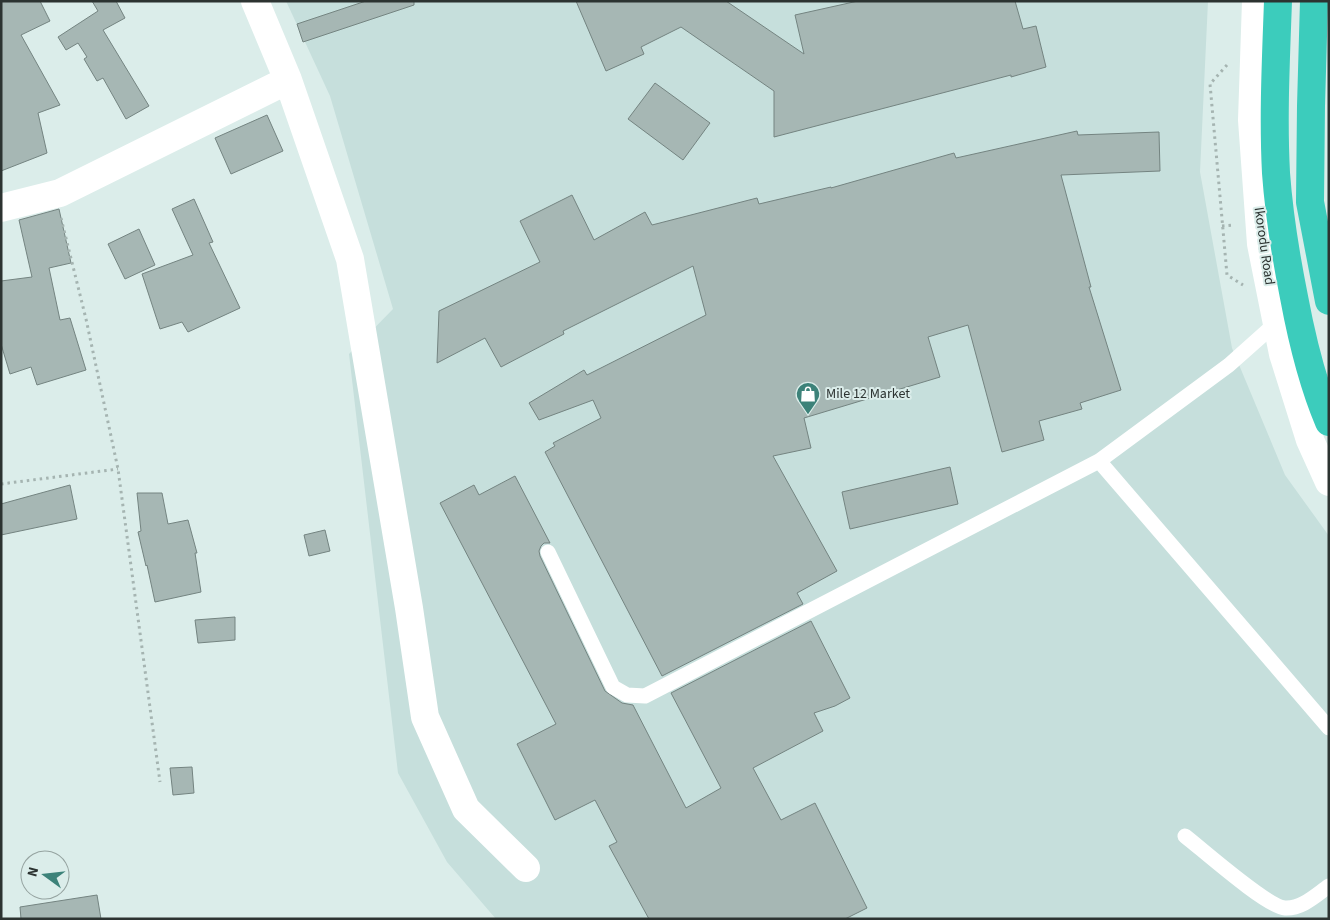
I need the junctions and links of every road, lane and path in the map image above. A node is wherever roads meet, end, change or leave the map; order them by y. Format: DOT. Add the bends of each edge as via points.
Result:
graph roads {
  1 [pos="255,1"];
  2 [pos="1256,1"];
  3 [pos="1278,1"];
  4 [pos="1314,1"];
  5 [pos="288,80"];
  6 [pos="1210,84"];
  7 [pos="60,193"];
  8 [pos="1,208"];
  9 [pos="1227,275"];
  10 [pos="1329,301"];
  11 [pos="1276,323"];
  12 [pos="1329,422"];
  13 [pos="1099,461"];
  14 [pos="118,469"];
  15 [pos="1329,482"];
  16 [pos="1,484"];
  17 [pos="548,552"];
  18 [pos="1329,728"];
  19 [pos="160,782"];
  20 [pos="1185,836"];
  21 [pos="526,868"];
  22 [pos="1329,886"];
  1 -- 5 [label="street"];
  2 -- 11 [label="street, Ikorodu Road" via="1252,120 1261,244"];
  3 -- 12 [label="highway, Ikorodu Road" via="1276,174 1286,257 1300,332"];
  4 -- 10 [label="highway" via="1310,202"];
  5 -- 7 [label="street"];
  5 -- 21 [label="street" via="350,259 425,717 466,809"];
  6 -- 9 [label="path"];
  7 -- 8 [label="street"];
  7 -- 14 [label="path" via="59,209"];
  11 -- 13 [label="lane" via="1229,365"];
  11 -- 15 [label="street, Ikorodu Road" via="1282,354 1310,440"];
  13 -- 17 [label="lane" via="645,696 627,695 613,688"];
  13 -- 18 [label="lane"];
  14 -- 16 [label="path"];
  14 -- 19 [label="path"];
  20 -- 22 [label="lane" via="1265,900 1284,908 1302,905"];
}
